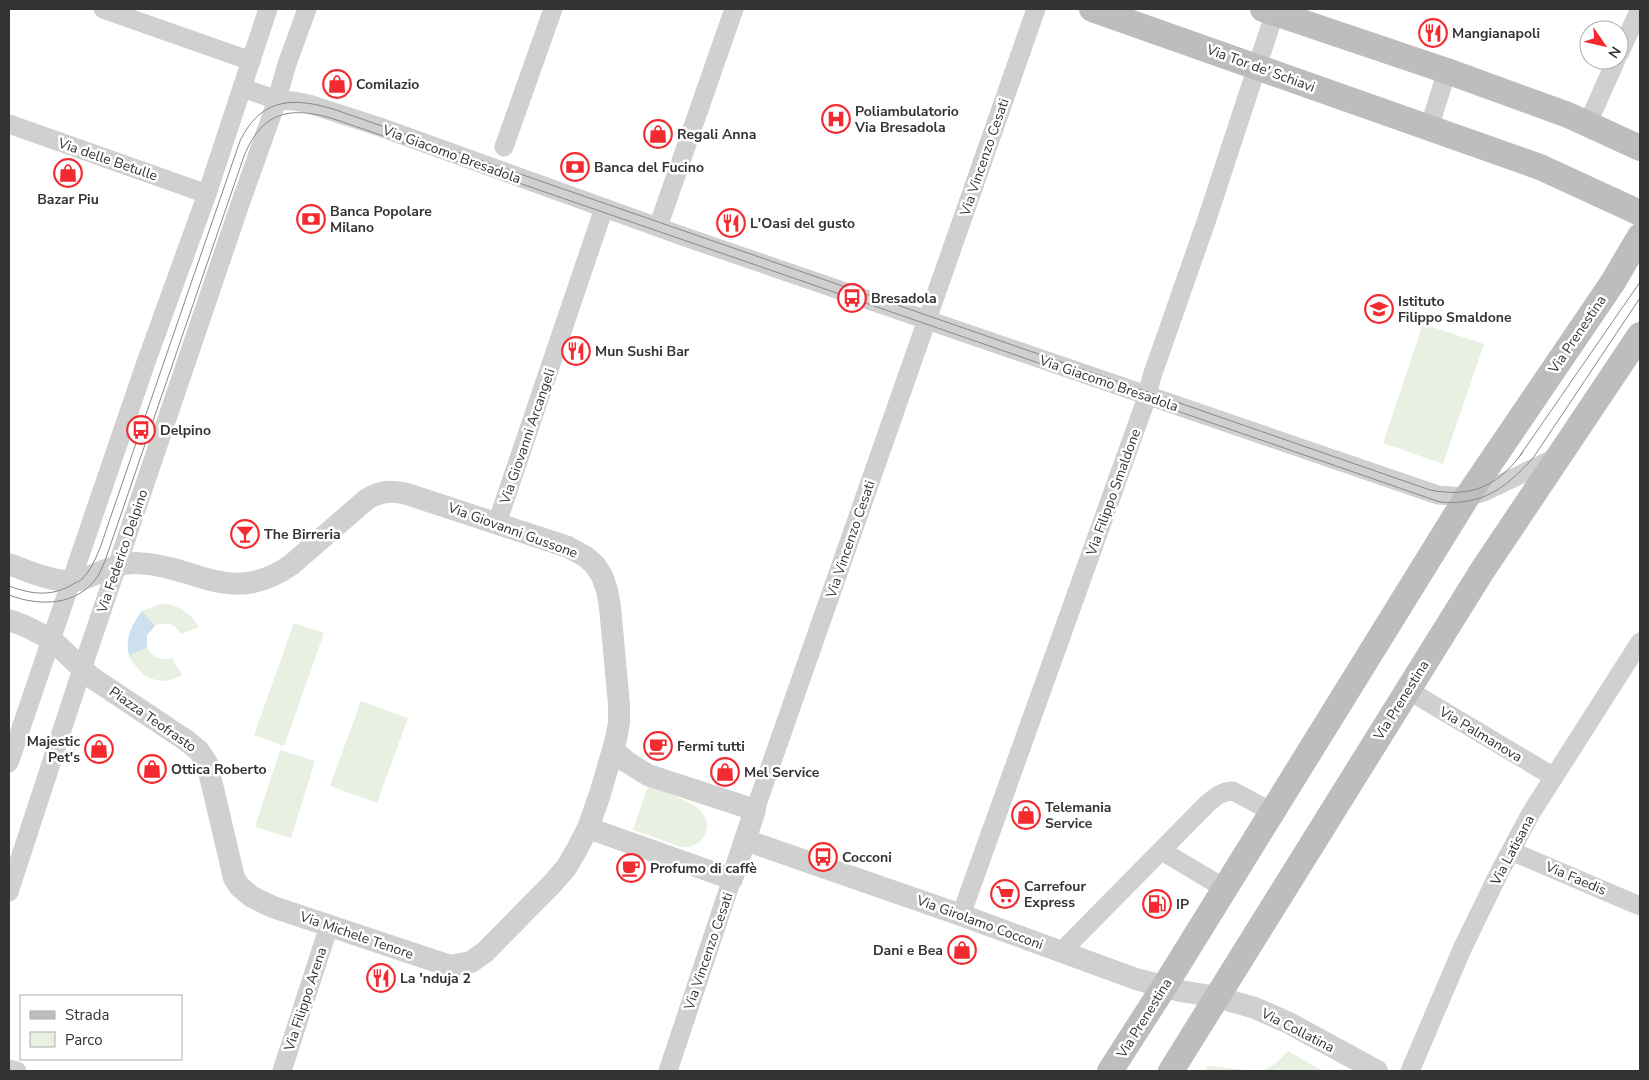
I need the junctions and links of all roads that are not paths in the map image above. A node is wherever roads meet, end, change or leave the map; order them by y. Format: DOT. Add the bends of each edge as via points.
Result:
graph roads {
  1 [pos="103,9"];
  2 [pos="268,9"];
  3 [pos="307,9"];
  4 [pos="553,9"];
  5 [pos="734,9"];
  6 [pos="1036,9"];
  7 [pos="1092,9"];
  8 [pos="1640,9"];
  9 [pos="1271,10"];
  10 [pos="1629,33"];
  11 [pos="251,61"];
  12 [pos="1257,66"];
  13 [pos="1612,70"];
  14 [pos="1447,71"];
  15 [pos="243,88"];
  16 [pos="277,100"];
  17 [pos="1588,123"];
  18 [pos="9,124"];
  19 [pos="1429,128"];
  20 [pos="504,147"];
  21 [pos="1640,148"];
  22 [pos="207,194"];
  23 [pos="600,206"];
  24 [pos="1640,213"];
  25 [pos="658,227"];
  26 [pos="1640,236"];
  27 [pos="927,319"];
  28 [pos="1640,335"];
  29 [pos="1147,396"];
  30 [pos="1558,456"];
  31 [pos="1467,497"];
  32 [pos="497,523"];
  33 [pos="9,564"];
  34 [pos="117,568"];
  35 [pos="71,581"];
  36 [pos="9,620"];
  37 [pos="51,639"];
  38 [pos="1640,642"];
  39 [pos="82,670"];
  40 [pos="1408,690"];
  41 [pos="614,751"];
  42 [pos="9,763"];
  43 [pos="1554,777"];
  44 [pos="217,808"];
  45 [pos="755,810"];
  46 [pos="1272,812"];
  47 [pos="588,828"];
  48 [pos="745,840"];
  49 [pos="1162,851"];
  50 [pos="1511,851"];
  51 [pos="732,879"];
  52 [pos="1224,888"];
  53 [pos="9,892"];
  54 [pos="1640,906"];
  55 [pos="962,915"];
  56 [pos="329,926"];
  57 [pos="1062,951"];
  58 [pos="1164,986"];
  59 [pos="1217,997"];
  60 [pos="9,1069"];
  61 [pos="17,1071"];
  62 [pos="282,1071"];
  63 [pos="668,1071"];
  64 [pos="1110,1071"];
  65 [pos="1171,1071"];
  66 [pos="1377,1071"];
  67 [pos="1410,1071"];
  1 -- 11 [label="street"];
  2 -- 11 [label="street"];
  3 -- 16 [label="street, Via Federico Delpino"];
  4 -- 20 [label="street"];
  5 -- 25 [label="street"];
  6 -- 27 [label="street, Via Vincenzo Cesati"];
  7 -- 12 [label="main road, Via Tor de' Schiavi"];
  8 -- 10 [label="street"];
  9 -- 12 [label="street, Via Filippo Smaldone"];
  9 -- 14 [label="main road"];
  11 -- 15 [label="street"];
  12 -- 19 [label="main road, Via Tor de' Schiavi"];
  12 -- 29 [label="street, Via Filippo Smaldone"];
  13 -- 17 [label="street"];
  14 -- 17 [label="main road"];
  14 -- 19 [label="street"];
  15 -- 16 [label="street, Via Giacomo Bresadola"];
  15 -- 22 [label="street"];
  16 -- 23 [label="street, Via Giacomo Bresadola" via="309,104 380,127"];
  16 -- 34 [label="street, Via Federico Delpino"];
  17 -- 21 [label="main road"];
  18 -- 22 [label="street, Via delle Betulle"];
  19 -- 24 [label="main road, Via Tor de' Schiavi" via="1540,167"];
  22 -- 35 [label="street"];
  23 -- 25 [label="street, Via Giacomo Bresadola"];
  23 -- 32 [label="street, Via Giovanni Arcangeli"];
  25 -- 27 [label="street, Via Giacomo Bresadola"];
  26 -- 31 [label="main road, Via Prenestina" via="1613,282"];
  27 -- 29 [label="street, Via Giacomo Bresadola"];
  27 -- 45 [label="street, Via Vincenzo Cesati"];
  28 -- 30 [label="main road, Via Prenestina"];
  29 -- 31 [label="street, Via Giacomo Bresadola" via="1438,495"];
  29 -- 55 [label="street, Via Filippo Smaldone"];
  30 -- 31 [label="street, Via Giacomo Bresadola" via="1488,491"];
  30 -- 40 [label="main road, Via Prenestina"];
  31 -- 46 [label="main road, Via Prenestina"];
  32 -- 34 [label="street, Via Giovanni Gussone" via="401,492 388,491 373,495 358,505 291,565 258,582 230,584 147,564"];
  32 -- 41 [label="street, Via Giovanni Gussone" via="578,551 602,576 610,607 619,705"];
  33 -- 35 [label="street"];
  34 -- 35 [label="street"];
  34 -- 39 [label="street, Via Federico Delpino"];
  35 -- 37 [label="street"];
  36 -- 37 [label="street, Piazza Teofrasto"];
  37 -- 39 [label="street, Piazza Teofrasto"];
  37 -- 42 [label="street"];
  38 -- 43 [label="street, Via Latisana"];
  39 -- 44 [label="street, Piazza Teofrasto" via="199,751 207,763"];
  39 -- 53 [label="street, Via Federico Delpino"];
  40 -- 43 [label="street, Via Palmanova"];
  40 -- 59 [label="main road, Via Prenestina"];
  41 -- 45 [label="street" via="648,775"];
  41 -- 47 [label="street, Via Giovanni Gussone"];
  43 -- 50 [label="street, Via Latisana"];
  44 -- 56 [label="street, Via Michele Tenore" via="231,869 239,886 259,901"];
  45 -- 48 [label="street, Via Vincenzo Cesati"];
  46 -- 49 [label="street" via="1238,793 1222,793 1207,804"];
  46 -- 52 [label="main road, Via Prenestina"];
  47 -- 51 [label="street"];
  47 -- 56 [label="street, Via Michele Tenore" via="559,876 493,945 471,962 443,965"];
  48 -- 51 [label="street, Via Vincenzo Cesati"];
  48 -- 55 [label="street, Via Girolamo Cocconi"];
  49 -- 52 [label="street"];
  49 -- 57 [label="street"];
  50 -- 54 [label="street, Via Faedis"];
  50 -- 67 [label="street, Via Latisana" via="1463,947"];
  51 -- 63 [label="street, Via Vincenzo Cesati"];
  52 -- 58 [label="main road, Via Prenestina"];
  55 -- 57 [label="street, Via Girolamo Cocconi"];
  56 -- 62 [label="street, Via Filippo Arena"];
  57 -- 58 [label="street, Via Girolamo Cocconi" via="1120,974"];
  58 -- 59 [label="street, Via Girolamo Cocconi"];
  58 -- 64 [label="main road, Via Prenestina"];
  59 -- 65 [label="main road, Via Prenestina"];
  59 -- 66 [label="street, Via Collatina" via="1255,1008 1289,1023"];
  60 -- 61 [label="street"];
}
